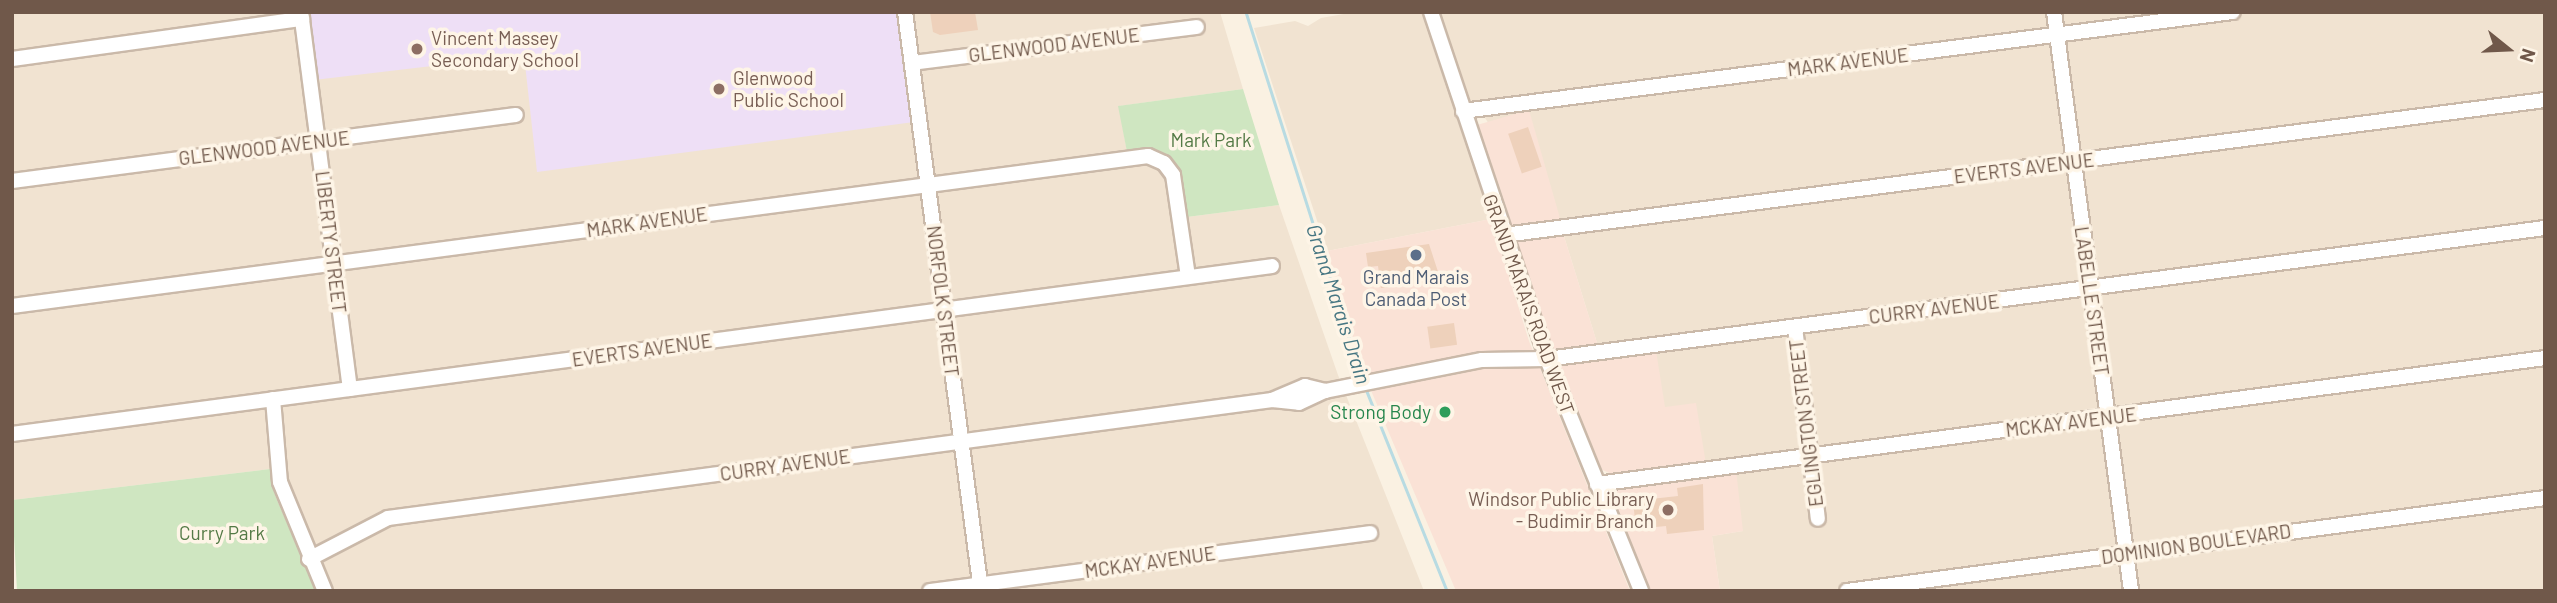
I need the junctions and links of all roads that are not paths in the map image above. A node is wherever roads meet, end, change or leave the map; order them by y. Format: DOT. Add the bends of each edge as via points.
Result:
graph roads {
  1 [pos="905,12"];
  2 [pos="1431,12"];
  3 [pos="2054,12"];
  4 [pos="2233,12"];
  5 [pos="301,16"];
  6 [pos="1196,27"];
  7 [pos="2057,35"];
  8 [pos="12,59"];
  9 [pos="912,63"];
  10 [pos="2545,100"];
  11 [pos="1462,111"];
  12 [pos="516,115"];
  13 [pos="317,141"];
  14 [pos="2074,161"];
  15 [pos="12,181"];
  16 [pos="928,185"];
  17 [pos="2545,228"];
  18 [pos="1504,235"];
  19 [pos="334,264"];
  20 [pos="1272,266"];
  21 [pos="1188,277"];
  22 [pos="2091,289"];
  23 [pos="12,306"];
  24 [pos="944,310"];
  25 [pos="1795,327"];
  26 [pos="2545,358"];
  27 [pos="1547,359"];
  28 [pos="350,389"];
  29 [pos="273,399"];
  30 [pos="2108,417"];
  31 [pos="12,434"];
  32 [pos="961,442"];
  33 [pos="1810,456"];
  34 [pos="1597,484"];
  35 [pos="2545,498"];
  36 [pos="1818,519"];
  37 [pos="1370,533"];
  38 [pos="2126,554"];
  39 [pos="309,559"];
  40 [pos="980,587"];
  41 [pos="325,591"];
  42 [pos="930,591"];
  43 [pos="1641,591"];
  44 [pos="1847,591"];
  45 [pos="2131,591"];
  1 -- 9 [label="street, NORFOLK STREET"];
  2 -- 11 [label="street, GRAND MARAIS ROAD WEST"];
  3 -- 7 [label="street, LABELLE STREET"];
  4 -- 7 [label="street, MARK AVENUE"];
  5 -- 8 [label="street"];
  5 -- 13 [label="street, LIBERTY STREET"];
  6 -- 9 [label="street, GLENWOOD AVENUE"];
  7 -- 11 [label="street, MARK AVENUE"];
  7 -- 14 [label="street, LABELLE STREET"];
  9 -- 16 [label="street, NORFOLK STREET"];
  10 -- 14 [label="street, EVERTS AVENUE"];
  11 -- 18 [label="street, GRAND MARAIS ROAD WEST"];
  12 -- 13 [label="street, GLENWOOD AVENUE"];
  13 -- 15 [label="street, GLENWOOD AVENUE"];
  13 -- 19 [label="street, LIBERTY STREET"];
  14 -- 18 [label="street, EVERTS AVENUE"];
  14 -- 22 [label="street, LABELLE STREET"];
  16 -- 19 [label="street, MARK AVENUE"];
  16 -- 21 [label="street, MARK AVENUE" via="1148,156 1173,175"];
  16 -- 24 [label="street, NORFOLK STREET"];
  17 -- 22 [label="street, CURRY AVENUE"];
  18 -- 27 [label="street, GRAND MARAIS ROAD WEST"];
  19 -- 23 [label="street, MARK AVENUE"];
  19 -- 28 [label="street, LIBERTY STREET"];
  20 -- 21 [label="street, EVERTS AVENUE"];
  21 -- 24 [label="street, EVERTS AVENUE"];
  22 -- 25 [label="street, CURRY AVENUE"];
  22 -- 30 [label="street, LABELLE STREET"];
  24 -- 28 [label="street, EVERTS AVENUE"];
  24 -- 32 [label="street, NORFOLK STREET"];
  25 -- 27 [label="street, CURRY AVENUE"];
  25 -- 33 [label="street, EGLINGTON STREET"];
  26 -- 30 [label="street, MCKAY AVENUE"];
  27 -- 32 [label="street, CURRY AVENUE" via="1482,360 1331,389 1299,403 1272,400"];
  27 -- 34 [label="street, GRAND MARAIS ROAD WEST"];
  28 -- 29 [label="street, EVERTS AVENUE"];
  29 -- 31 [label="street, EVERTS AVENUE"];
  29 -- 39 [label="street" via="280,482"];
  30 -- 33 [label="street, MCKAY AVENUE"];
  30 -- 38 [label="street, LABELLE STREET"];
  32 -- 39 [label="street, CURRY AVENUE" via="388,518"];
  32 -- 40 [label="street, NORFOLK STREET"];
  33 -- 34 [label="street, MCKAY AVENUE"];
  33 -- 36 [label="street, EGLINGTON STREET"];
  34 -- 43 [label="street, GRAND MARAIS ROAD WEST"];
  35 -- 38 [label="street, DOMINION BOULEVARD"];
  37 -- 40 [label="street, MCKAY AVENUE"];
  38 -- 44 [label="street, DOMINION BOULEVARD"];
  38 -- 45 [label="street, LABELLE STREET"];
  39 -- 41 [label="street"];
  40 -- 42 [label="street, MCKAY AVENUE"];
}
